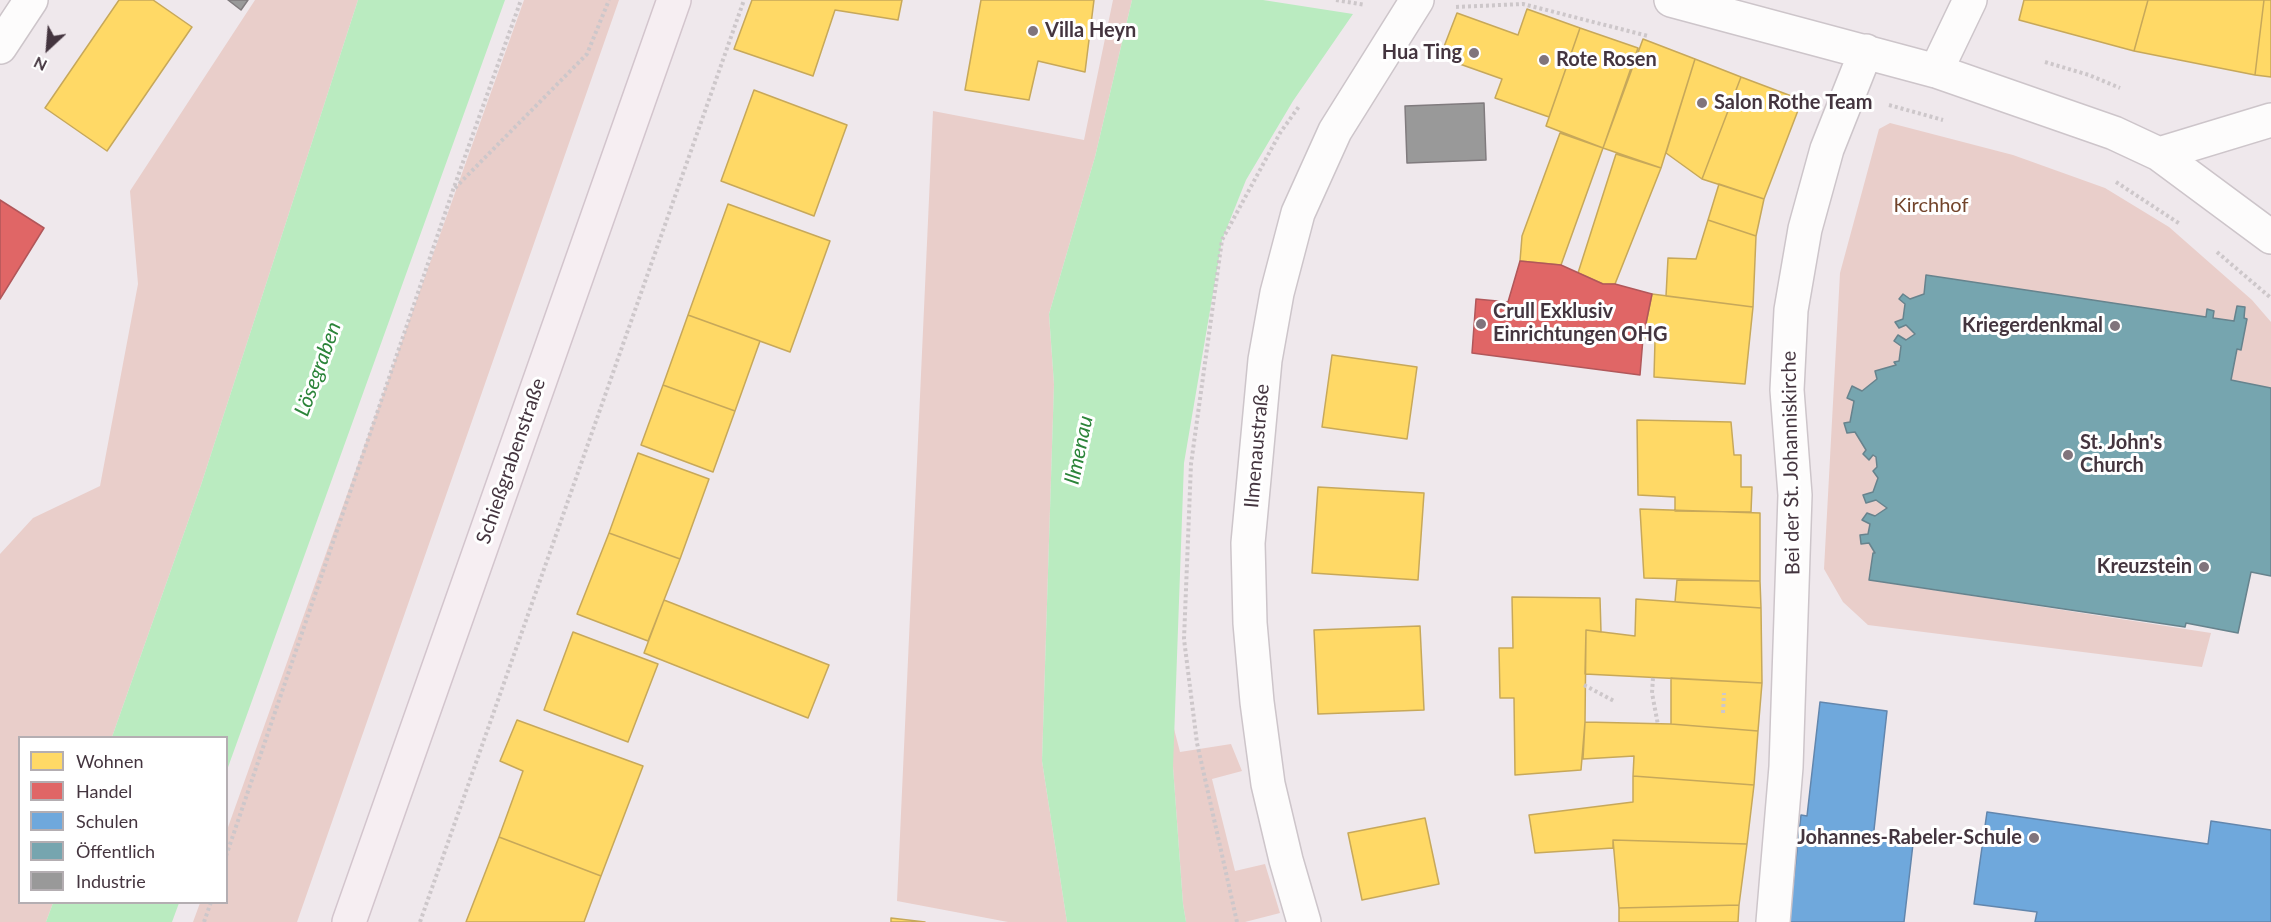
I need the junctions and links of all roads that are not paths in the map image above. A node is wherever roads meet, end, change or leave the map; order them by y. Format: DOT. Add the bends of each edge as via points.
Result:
graph roads {
  1 [pos="31,0"];
  2 [pos="675,0"];
  3 [pos="1671,0"];
  4 [pos="1970,0"];
  5 [pos="1413,5"];
  6 [pos="0,47"];
  7 [pos="1866,51"];
  8 [pos="1936,71"];
  9 [pos="2269,120"];
  10 [pos="2159,154"];
  11 [pos="2271,237"];
  12 [pos="349,922"];
  13 [pos="1304,922"];
  14 [pos="1773,922"];
  1 -- 6 [label="street"];
  2 -- 12 [label="main road, Schießgrabenstraße"];
  3 -- 7 [label="street"];
  4 -- 8 [label="street"];
  5 -- 13 [label="street, Ilmenaustraße" via="1335,131 1298,213 1264,360 1248,543 1250,623 1268,784"];
  7 -- 8 [label="street"];
  7 -- 14 [label="street, Bei der St. Johanniskirche" via="1827,149 1805,229 1791,310 1787,390 1795,495 1786,767"];
  8 -- 10 [label="street" via="2114,133"];
  9 -- 10 [label="street"];
  10 -- 11 [label="street"];
}
